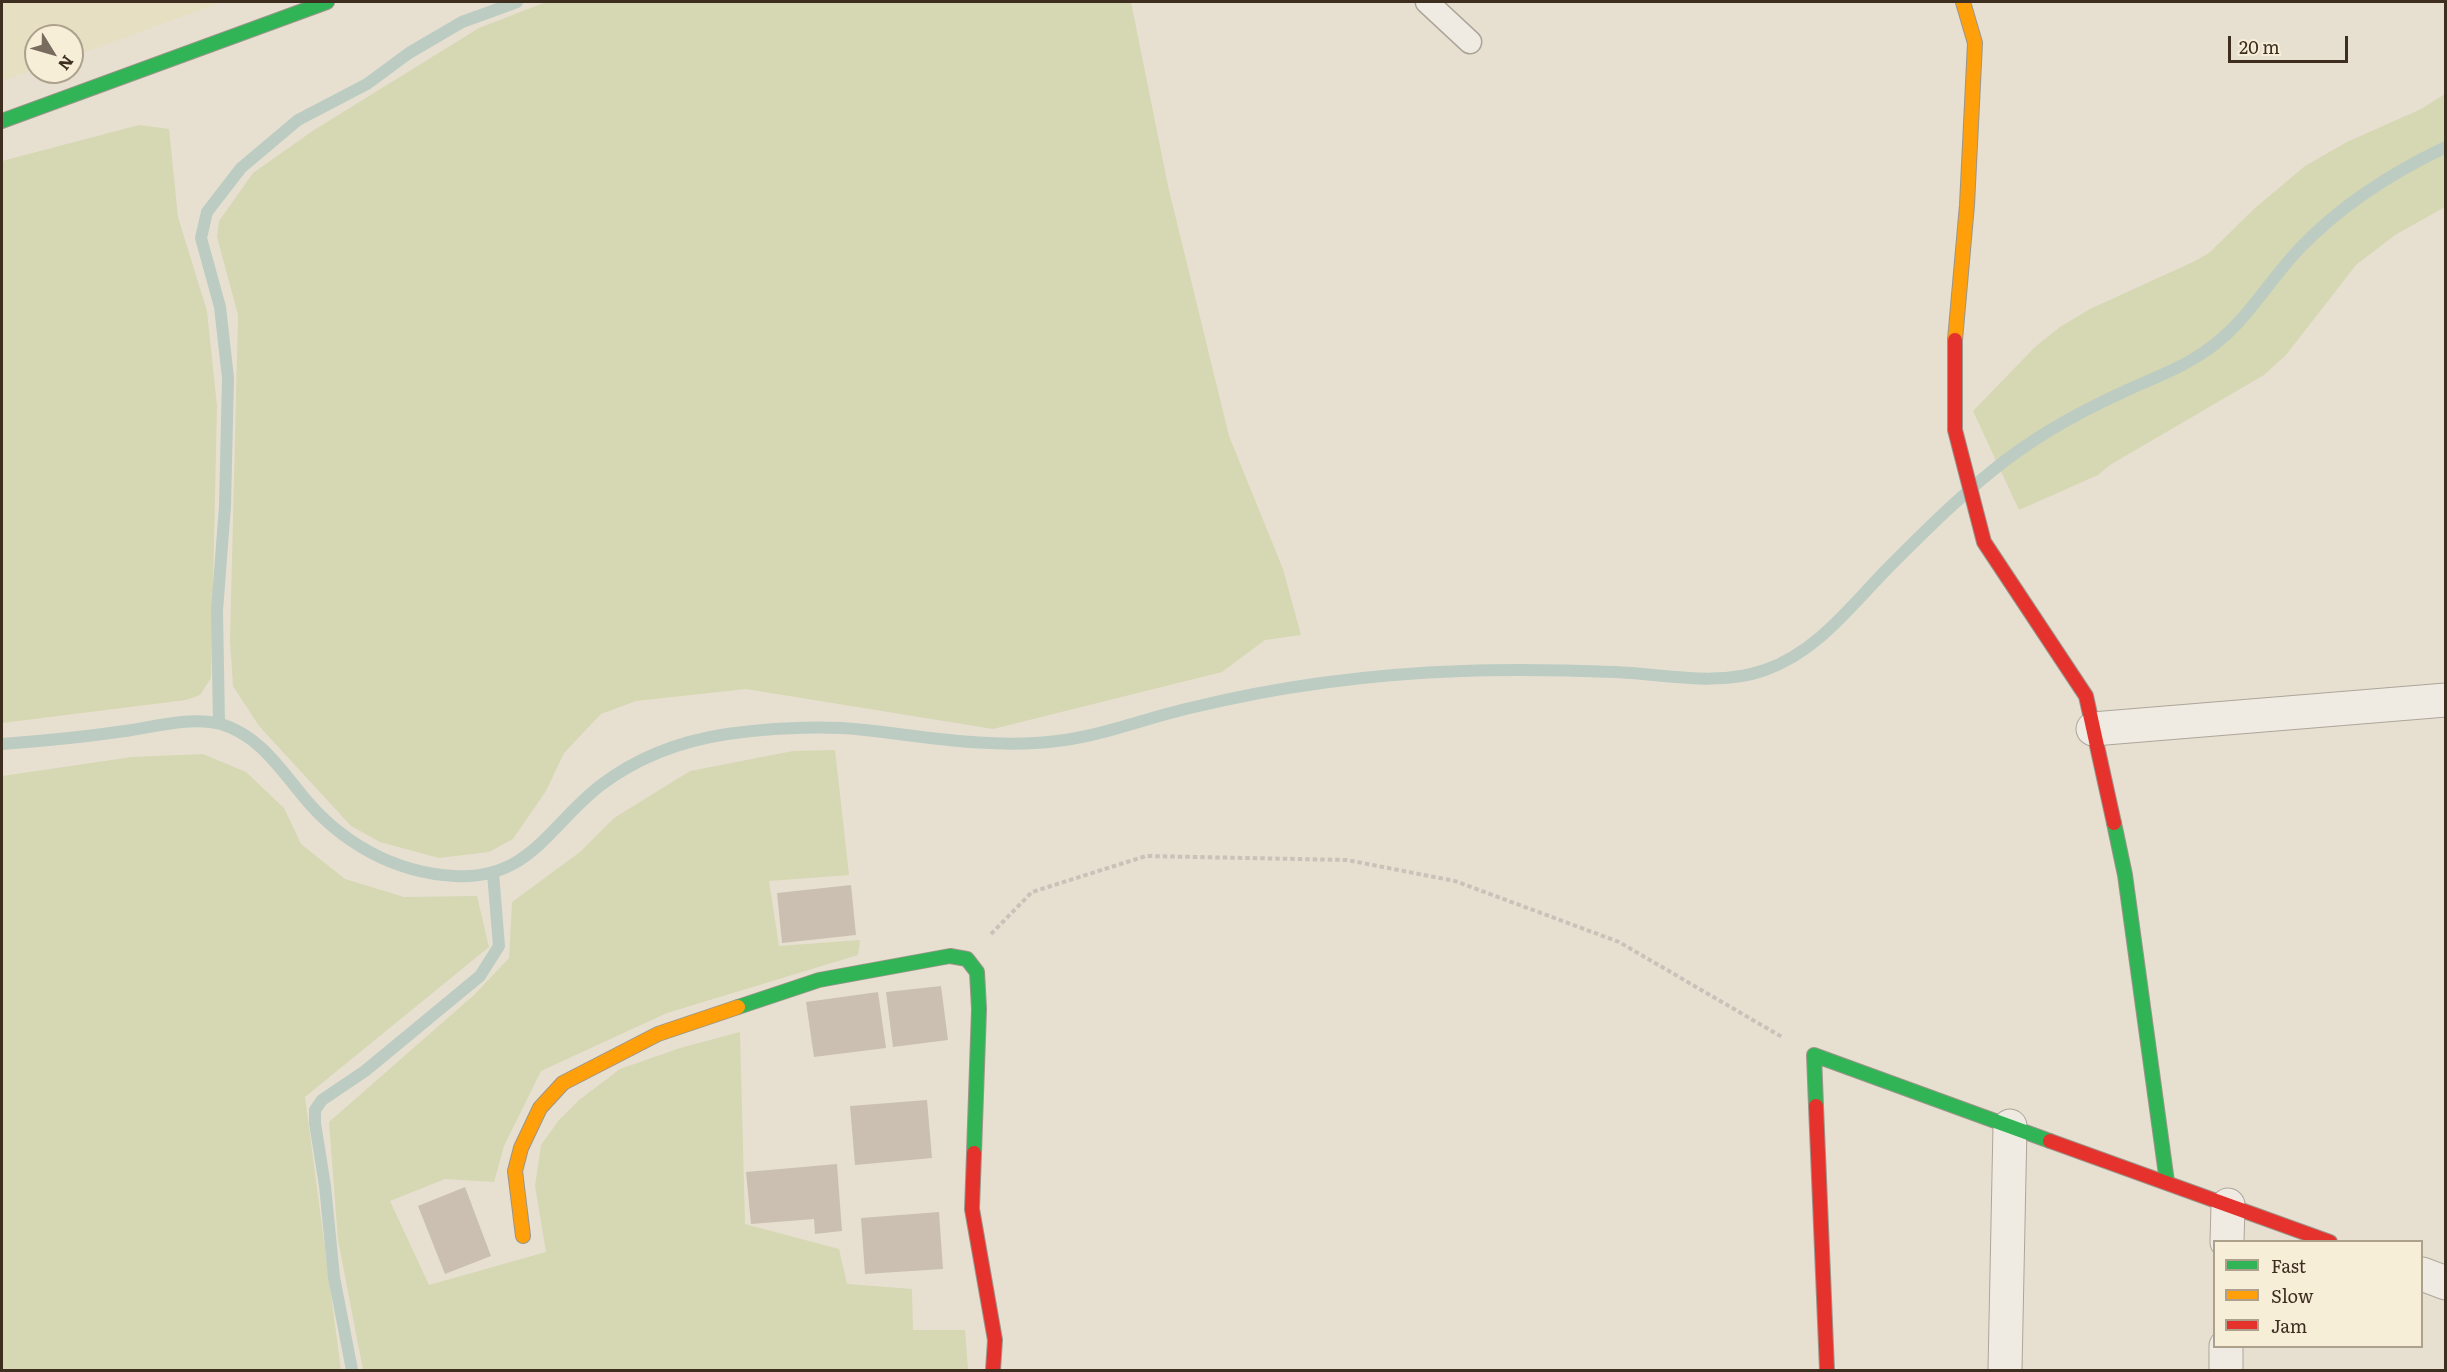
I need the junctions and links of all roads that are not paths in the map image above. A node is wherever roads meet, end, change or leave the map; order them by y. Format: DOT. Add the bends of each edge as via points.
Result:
graph roads {
  1 [pos="327,2"];
  2 [pos="1427,2"];
  3 [pos="1963,2"];
  4 [pos="1470,42"];
  5 [pos="2,121"];
  6 [pos="2445,700"];
  7 [pos="2093,729"];
  8 [pos="2010,1126"];
  9 [pos="2167,1182"];
  10 [pos="2228,1204"];
  11 [pos="523,1236"];
  12 [pos="2227,1240"];
  13 [pos="2325,1240"];
  14 [pos="2423,1275"];
  15 [pos="2445,1283"];
  16 [pos="2226,1348"];
  17 [pos="993,1371"];
  18 [pos="1827,1371"];
  19 [pos="2005,1371"];
  20 [pos="2226,1371"];
  1 -- 5 [label="street"];
  2 -- 4 [label="lane"];
  3 -- 7 [label="street" via="1976,43 1955,337 1956,430 1984,542 2086,696"];
  6 -- 7 [label="street"];
  7 -- 9 [label="street" via="2125,875"];
  8 -- 9 [label="street"];
  8 -- 18 [label="street" via="1814,1055"];
  8 -- 19 [label="street"];
  9 -- 10 [label="street"];
  10 -- 12 [label="street"];
  10 -- 13 [label="street"];
  11 -- 17 [label="street" via="515,1171 521,1148 540,1108 563,1083 658,1034 819,980 950,956 968,959 977,972 979,1009 972,1209 995,1340"];
  14 -- 15 [label="street"];
  16 -- 20 [label="street"];
}
